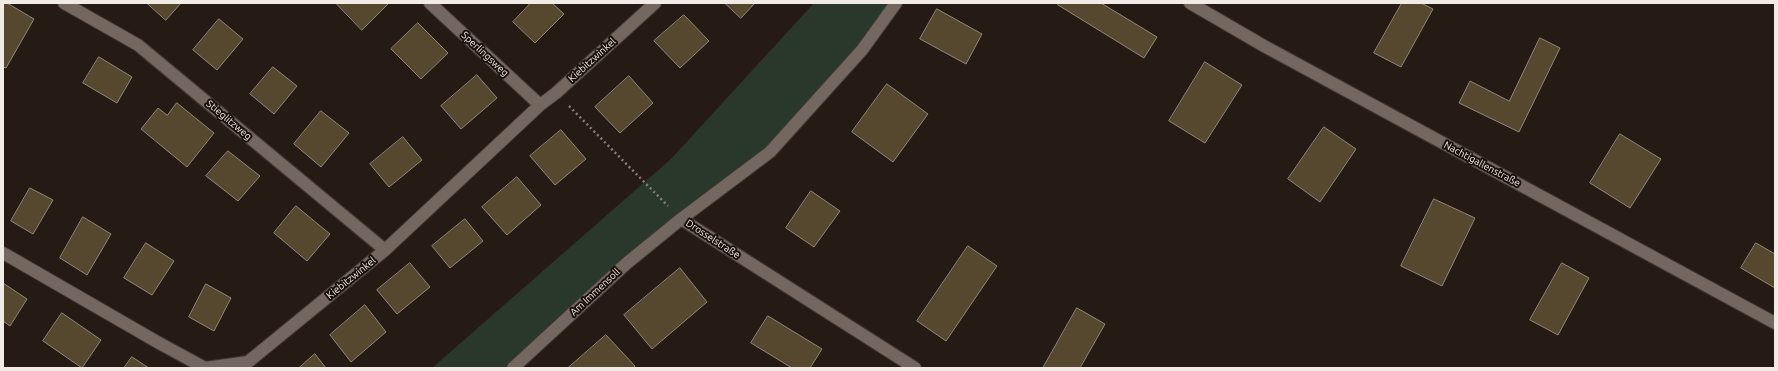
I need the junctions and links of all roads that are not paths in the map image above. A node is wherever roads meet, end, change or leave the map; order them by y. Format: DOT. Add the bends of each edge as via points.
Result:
graph roads {
  1 [pos="64,3"];
  2 [pos="430,3"];
  3 [pos="655,3"];
  4 [pos="896,3"];
  5 [pos="1190,3"];
  6 [pos="540,105"];
  7 [pos="680,219"];
  8 [pos="385,250"];
  9 [pos="3,253"];
  10 [pos="1775,323"];
  11 [pos="513,368"];
  12 [pos="915,368"];
  1 -- 8 [label="street, Stieglitzweg" via="138,45"];
  2 -- 6 [label="street, Sperlingsweg"];
  3 -- 6 [label="street, Kiebitzwinkel"];
  4 -- 7 [label="street, Drosselstraße" via="862,50 770,152"];
  5 -- 10 [label="street, Nachtigallenstraße" via="1264,46"];
  6 -- 8 [label="street, Kiebitzwinkel"];
  7 -- 11 [label="street, Am Immensoll" via="627,263"];
  7 -- 12 [label="street, Drosselstraße"];
  8 -- 9 [label="street, Kiebitzwinkel" via="248,362 205,368"];
}
